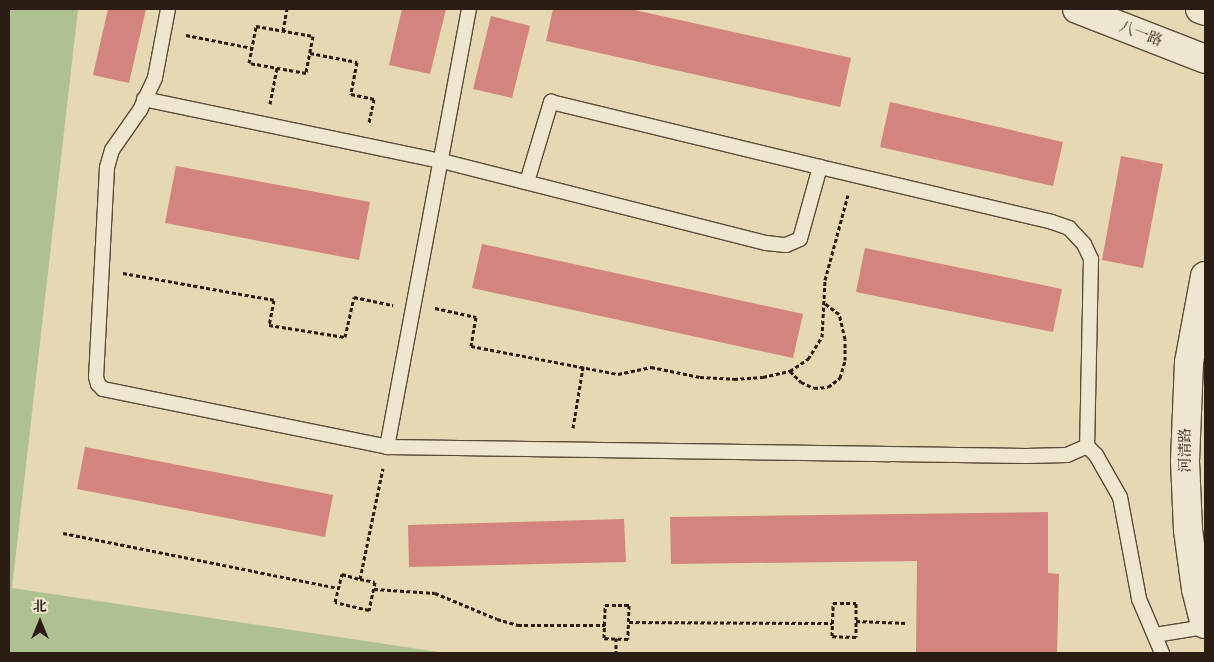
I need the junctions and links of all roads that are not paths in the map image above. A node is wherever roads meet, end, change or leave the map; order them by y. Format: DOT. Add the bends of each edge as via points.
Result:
graph roads {
  1 [pos="168,9"];
  2 [pos="469,9"];
  3 [pos="1076,9"];
  4 [pos="1200,9"];
  5 [pos="1205,11"];
  6 [pos="1205,59"];
  7 [pos="144,99"];
  8 [pos="442,161"];
  9 [pos="820,167"];
  10 [pos="527,182"];
  11 [pos="1205,276"];
  12 [pos="1087,446"];
  13 [pos="387,447"];
  14 [pos="1205,625"];
  15 [pos="1155,635"];
  16 [pos="1162,653"];
  1 -- 7 [label="lane" via="155,78"];
  2 -- 8 [label="lane"];
  3 -- 6 [label="street, 八一路"];
  4 -- 5 [label="street"];
  7 -- 8 [label="lane"];
  7 -- 13 [label="lane" via="112,150 107,168 98,384 103,388"];
  8 -- 10 [label="lane"];
  8 -- 13 [label="lane"];
  9 -- 10 [label="lane" via="800,239 786,245 766,243"];
  9 -- 10 [label="lane" via="551,102"];
  9 -- 12 [label="lane" via="1069,228 1084,244 1091,259"];
  11 -- 14 [label="street, 河清路" via="1189,362 1185,461 1188,530 1196,589"];
  12 -- 13 [label="lane" via="1067,455 1026,456"];
  12 -- 15 [label="lane" via="1096,455 1120,496 1139,599"];
  14 -- 15 [label="lane"];
  15 -- 16 [label="lane"];
}
